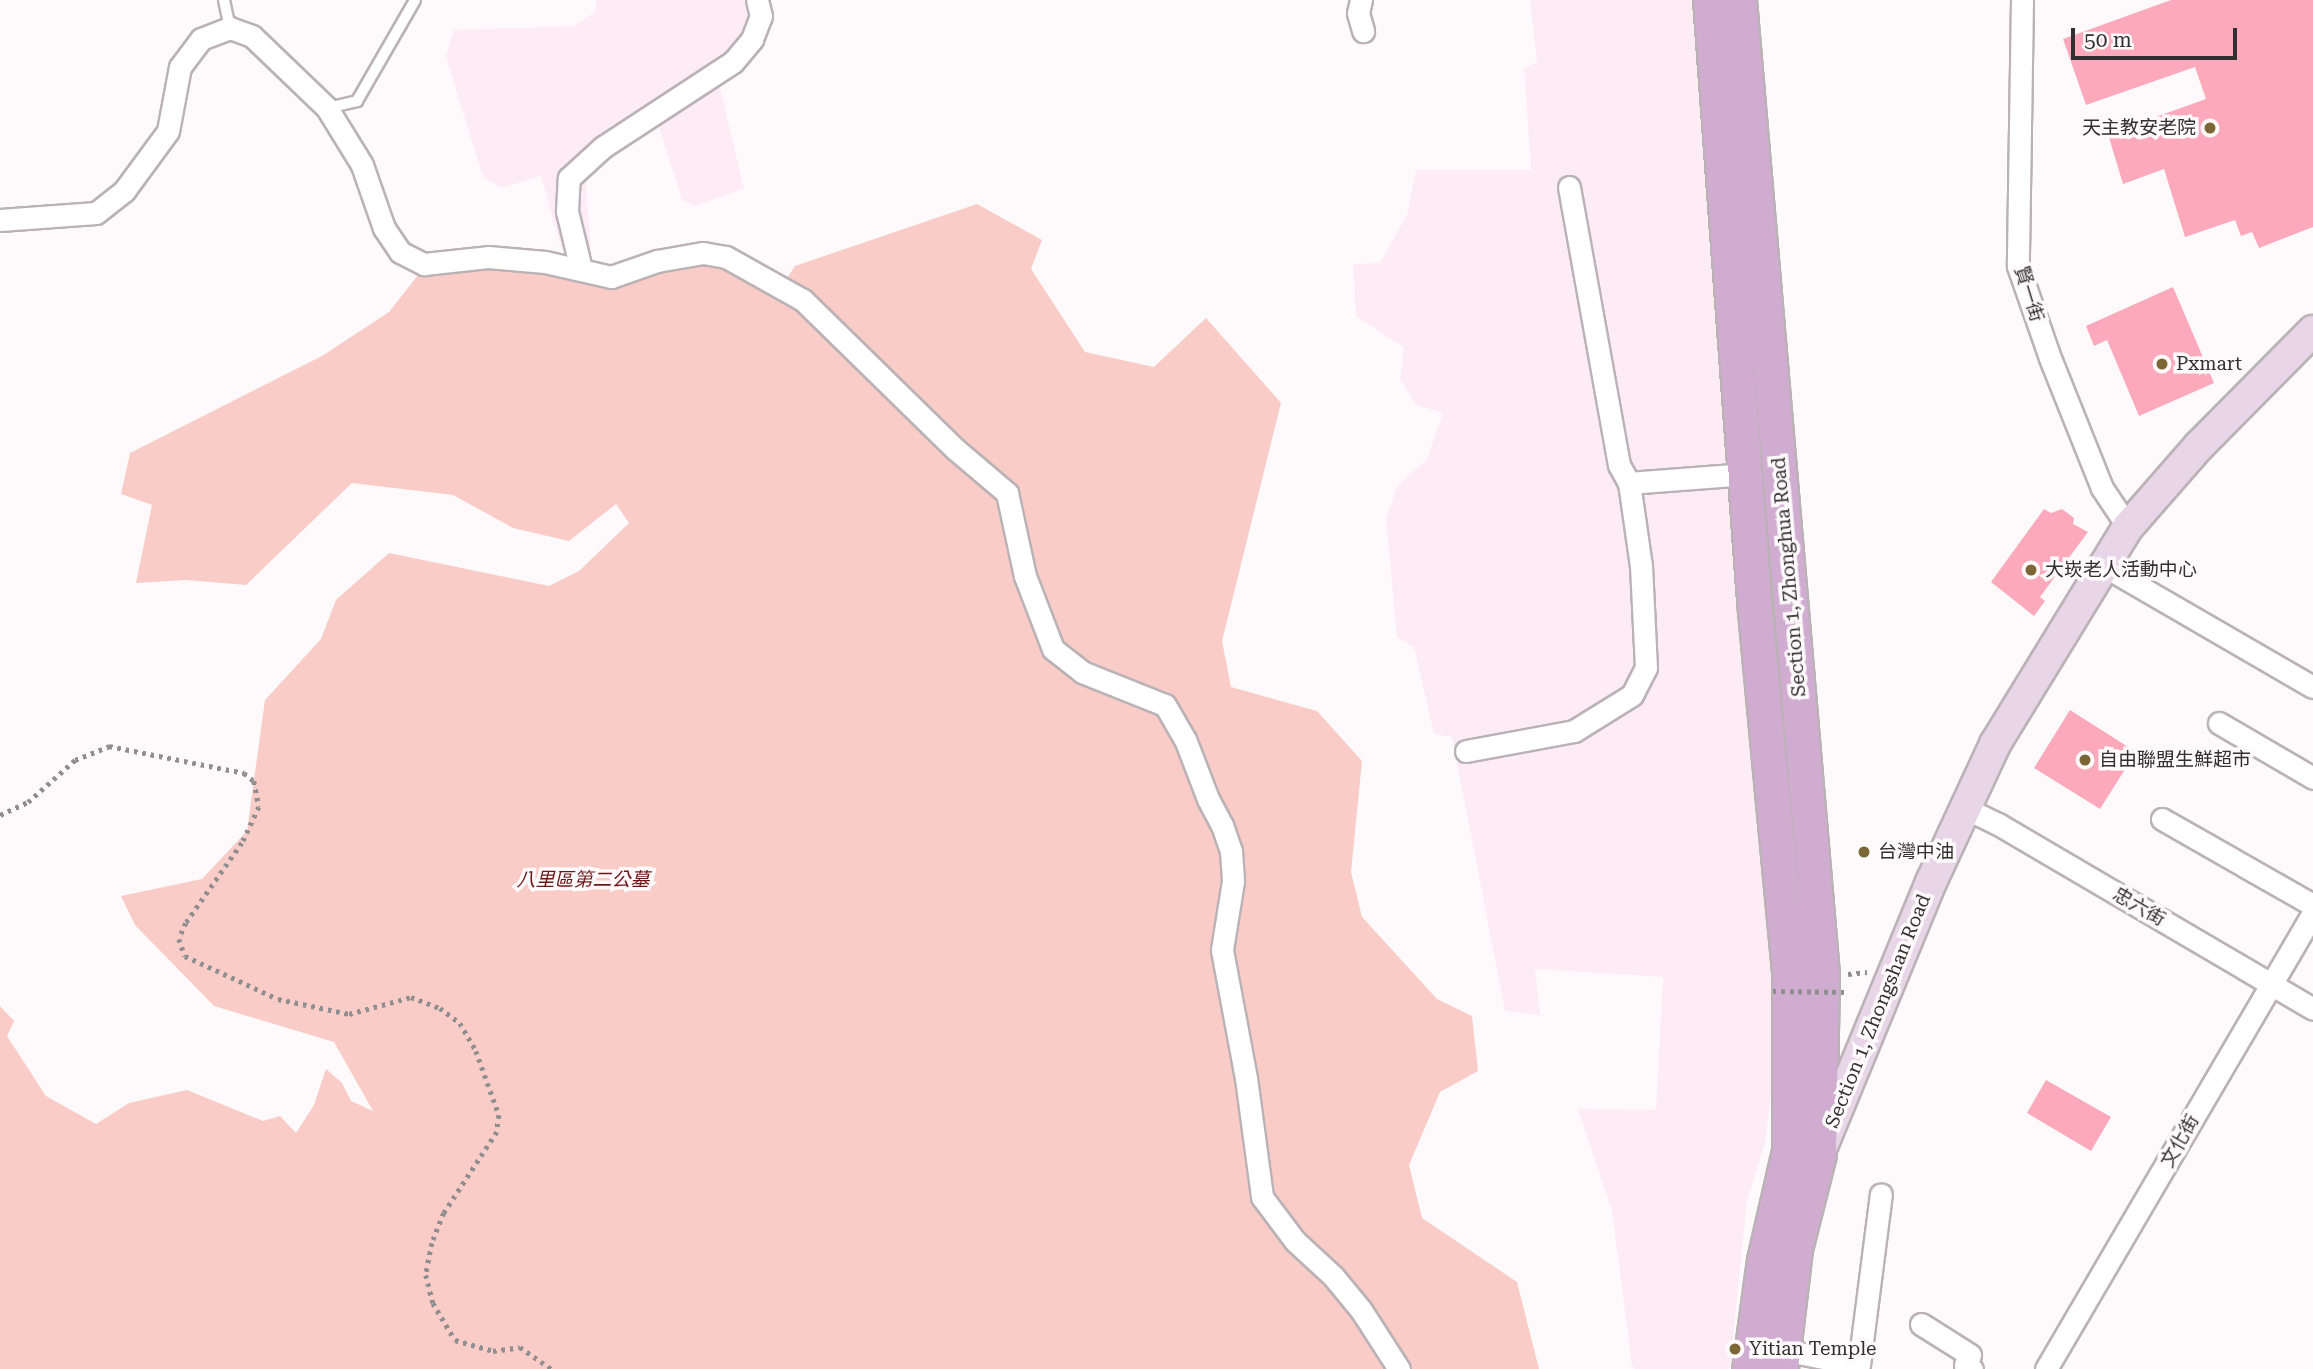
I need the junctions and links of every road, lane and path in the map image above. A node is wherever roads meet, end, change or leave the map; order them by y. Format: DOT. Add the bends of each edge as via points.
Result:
graph roads {
  1 [pos="224,0"];
  2 [pos="415,0"];
  3 [pos="757,0"];
  4 [pos="1362,0"];
  5 [pos="1710,0"];
  6 [pos="1739,0"];
  7 [pos="2022,0"];
  8 [pos="230,28"];
  9 [pos="1363,31"];
  10 [pos="327,108"];
  11 [pos="1569,187"];
  12 [pos="0,220"];
  13 [pos="581,269"];
  14 [pos="2313,331"];
  15 [pos="1746,474"];
  16 [pos="1629,483"];
  17 [pos="2128,527"];
  18 [pos="2104,566"];
  19 [pos="2313,687"];
  20 [pos="2219,723"];
  21 [pos="1466,751"];
  22 [pos="2313,778"];
  23 [pos="1965,808"];
  24 [pos="0,815"];
  25 [pos="2162,819"];
  26 [pos="2313,905"];
  27 [pos="2313,913"];
  28 [pos="2271,984"];
  29 [pos="1773,990"];
  30 [pos="1845,992"];
  31 [pos="2313,1009"];
  32 [pos="1804,1153"];
  33 [pos="1881,1194"];
  34 [pos="1921,1324"];
  35 [pos="1782,1359"];
  36 [pos="551,1369"];
  37 [pos="1399,1369"];
  38 [pos="1749,1369"];
  39 [pos="1972,1369"];
  40 [pos="2046,1369"];
  1 -- 8 [label="lane"];
  2 -- 10 [label="lane" via="357,101"];
  3 -- 13 [label="street" via="761,16 752,39 733,62 603,147 569,178 567,211"];
  4 -- 9 [label="street" via="1358,13"];
  5 -- 15 [label="main road, Section 1, Zhonghua Road"];
  6 -- 32 [label="main road, Section 1, Zhonghua Road" via="1822,975"];
  7 -- 17 [label="street, 賢一街" via="2018,266 2102,488"];
  8 -- 10 [label="street" via="252,36"];
  8 -- 12 [label="street" via="201,38 180,67 168,131 124,191 96,213"];
  10 -- 13 [label="street" via="362,165 384,228 400,252 424,264 488,257"];
  11 -- 16 [label="street" via="1619,466"];
  13 -- 37 [label="street" via="611,277 657,261 703,253 726,257 803,300 1007,494 1025,576 1053,649 1082,673 1165,705 1185,739 1230,851 1233,881 1222,950 1262,1197 1295,1241 1361,1310"];
  14 -- 17 [label="main road, Section 1, Zhongshan Road" via="2199,446"];
  15 -- 16 [label="street"];
  15 -- 32 [label="main road, Section 1, Zhonghua Road"];
  16 -- 21 [label="street" via="1642,566 1646,668 1632,695 1574,731"];
  17 -- 18 [label="main road, Section 1, Zhongshan Road"];
  18 -- 19 [label="street"];
  18 -- 23 [label="main road, Section 1, Zhongshan Road" via="1995,744"];
  20 -- 22 [label="street"];
  23 -- 28 [label="street, 忠六街"];
  23 -- 32 [label="main road, Section 1, Zhongshan Road" via="1884,992"];
  24 -- 36 [label="path" via="28,802 75,760 109,746 244,773 254,781 259,807 242,842 186,923 179,939 185,956 288,1001 349,1014 411,997 460,1023 476,1051 499,1115 497,1132 444,1213 432,1243 426,1275 433,1303 455,1339 493,1351 520,1347"];
  25 -- 26 [label="street"];
  27 -- 28 [label="street, 文化街"];
  28 -- 31 [label="street, 忠六街"];
  28 -- 40 [label="street, 文化街"];
  29 -- 30 [label="path, bridge"];
  32 -- 35 [label="main road"];
  32 -- 38 [label="main road" via="1764,1260"];
  33 -- 35 [label="street" via="1859,1365"];
  34 -- 39 [label="street" via="1970,1354 1965,1365"];
}
